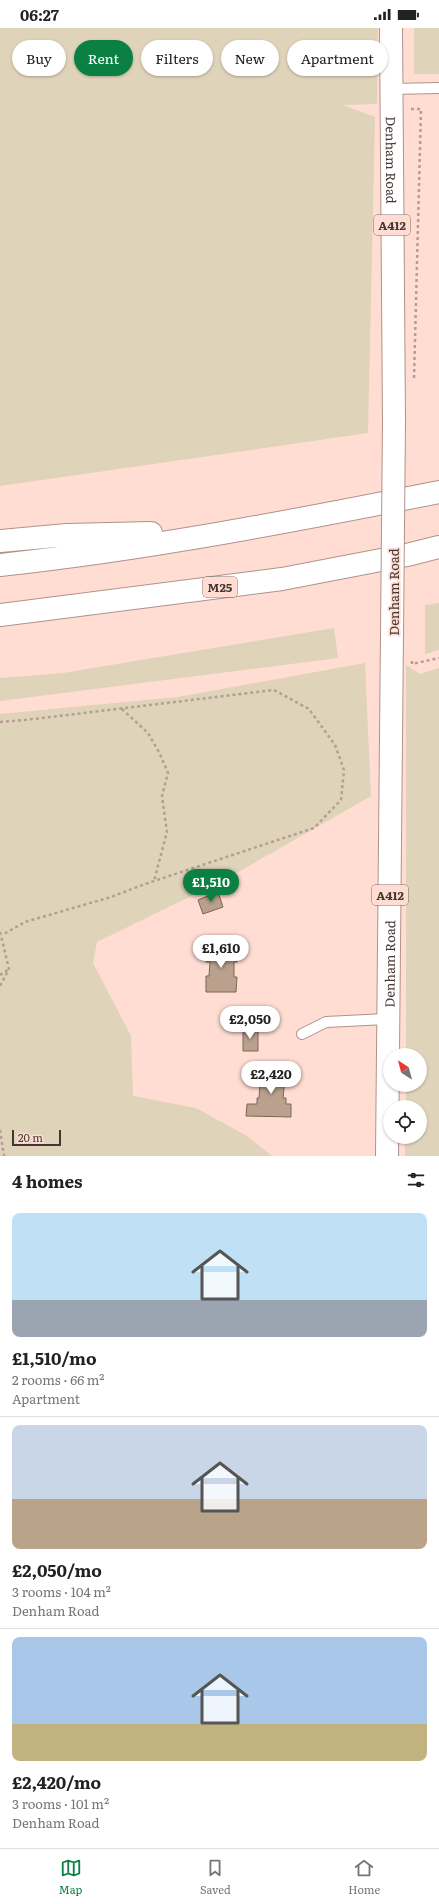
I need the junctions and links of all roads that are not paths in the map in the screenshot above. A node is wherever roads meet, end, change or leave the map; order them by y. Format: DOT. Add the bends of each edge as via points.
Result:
graph roads {
  1 [pos="391,28"];
  2 [pos="439,88"];
  3 [pos="391,89"];
  4 [pos="439,492"];
  5 [pos="241,531"];
  6 [pos="0,541"];
  7 [pos="439,547"];
  8 [pos="0,564"];
  9 [pos="0,615"];
  10 [pos="387,1019"];
  11 [pos="302,1034"];
  12 [pos="387,1156"];
  1 -- 3 [label="main road, Denham Road / A412"];
  2 -- 3 [label="lane"];
  3 -- 10 [label="main road, Denham Road / A412, bridge" via="394,422"];
  4 -- 5 [label="main road"];
  5 -- 6 [label="main road" via="67,535"];
  5 -- 8 [label="main road" via="66,558"];
  7 -- 9 [label="main road, M25" via="282,579"];
  10 -- 11 [label="lane" via="326,1022"];
  10 -- 12 [label="main road, Denham Road / A412"];
}
